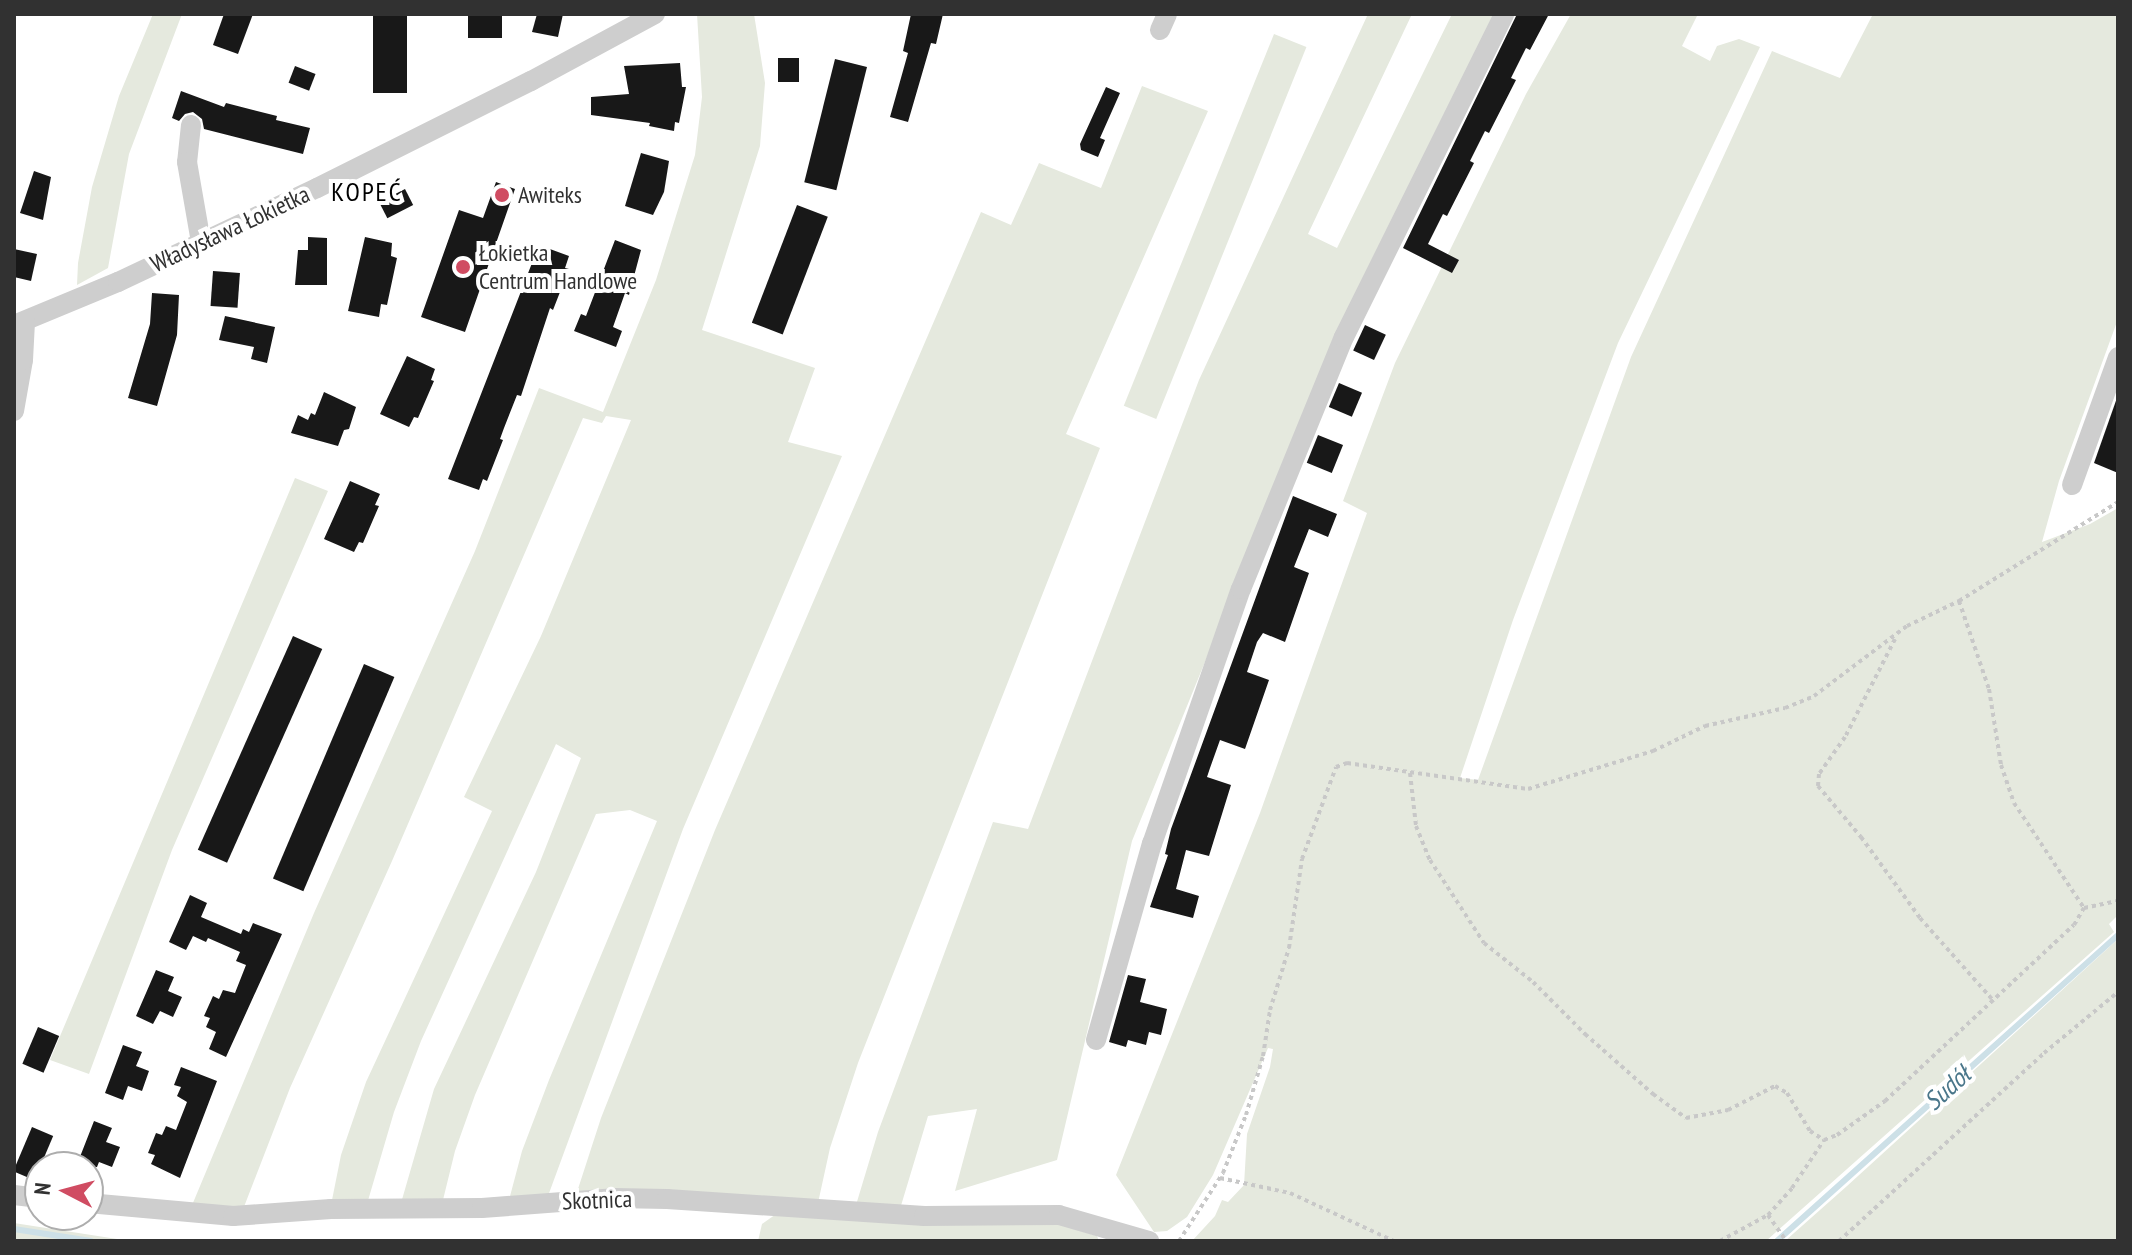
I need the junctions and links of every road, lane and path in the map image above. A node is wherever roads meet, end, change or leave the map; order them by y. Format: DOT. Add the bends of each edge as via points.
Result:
graph roads {
  1 [pos="655,14"];
  2 [pos="1504,14"];
  3 [pos="191,125"];
  4 [pos="201,242"];
  5 [pos="19,323"];
  6 [pos="2118,357"];
  7 [pos="14,411"];
  8 [pos="2072,485"];
  9 [pos="2118,502"];
  10 [pos="1959,601"];
  11 [pos="1896,636"];
  12 [pos="1410,773"];
  13 [pos="2118,901"];
  14 [pos="2084,908"];
  15 [pos="2118,992"];
  16 [pos="1993,1000"];
  17 [pos="1096,1040"];
  18 [pos="1824,1140"];
  19 [pos="1219,1178"];
  20 [pos="104,1204"];
  21 [pos="1768,1215"];
  22 [pos="1785,1240"];
  23 [pos="1149,1241"];
  24 [pos="1179,1241"];
  25 [pos="1394,1241"];
  26 [pos="1720,1241"];
  27 [pos="1839,1241"];
  1 -- 4 [label="street, Władysława Łokietka" via="531,81"];
  2 -- 17 [label="street" via="1344,337 1241,589 1152,844"];
  3 -- 4 [label="street" via="187,162"];
  4 -- 5 [label="street, Władysława Łokietka"];
  5 -- 7 [label="street" via="23,360"];
  6 -- 8 [label="street"];
  9 -- 10 [label="path"];
  10 -- 11 [label="path"];
  10 -- 14 [label="path" via="1989,689 2001,765 2014,803"];
  11 -- 12 [label="path" via="1814,696 1705,726 1653,751 1540,786 1517,789"];
  11 -- 16 [label="path" via="1845,737 1819,774 1818,786 1920,918"];
  12 -- 18 [label="path" via="1416,826 1457,906 1484,943 1585,1034 1686,1118 1728,1110 1775,1086 1787,1093 1810,1131"];
  12 -- 19 [label="path" via="1347,763 1336,767 1329,780 1302,859 1263,1056 1246,1115"];
  13 -- 14 [label="path"];
  14 -- 16 [label="path" via="2074,925"];
  15 -- 27 [label="path"];
  16 -- 18 [label="path" via="1885,1101"];
  18 -- 21 [label="path"];
  19 -- 24 [label="path"];
  19 -- 25 [label="path" via="1290,1193"];
  20 -- 23 [label="street, Skotnica" via="233,1216 667,1199 924,1216 1037,1213"];
  21 -- 22 [label="path"];
  21 -- 26 [label="path"];
}
